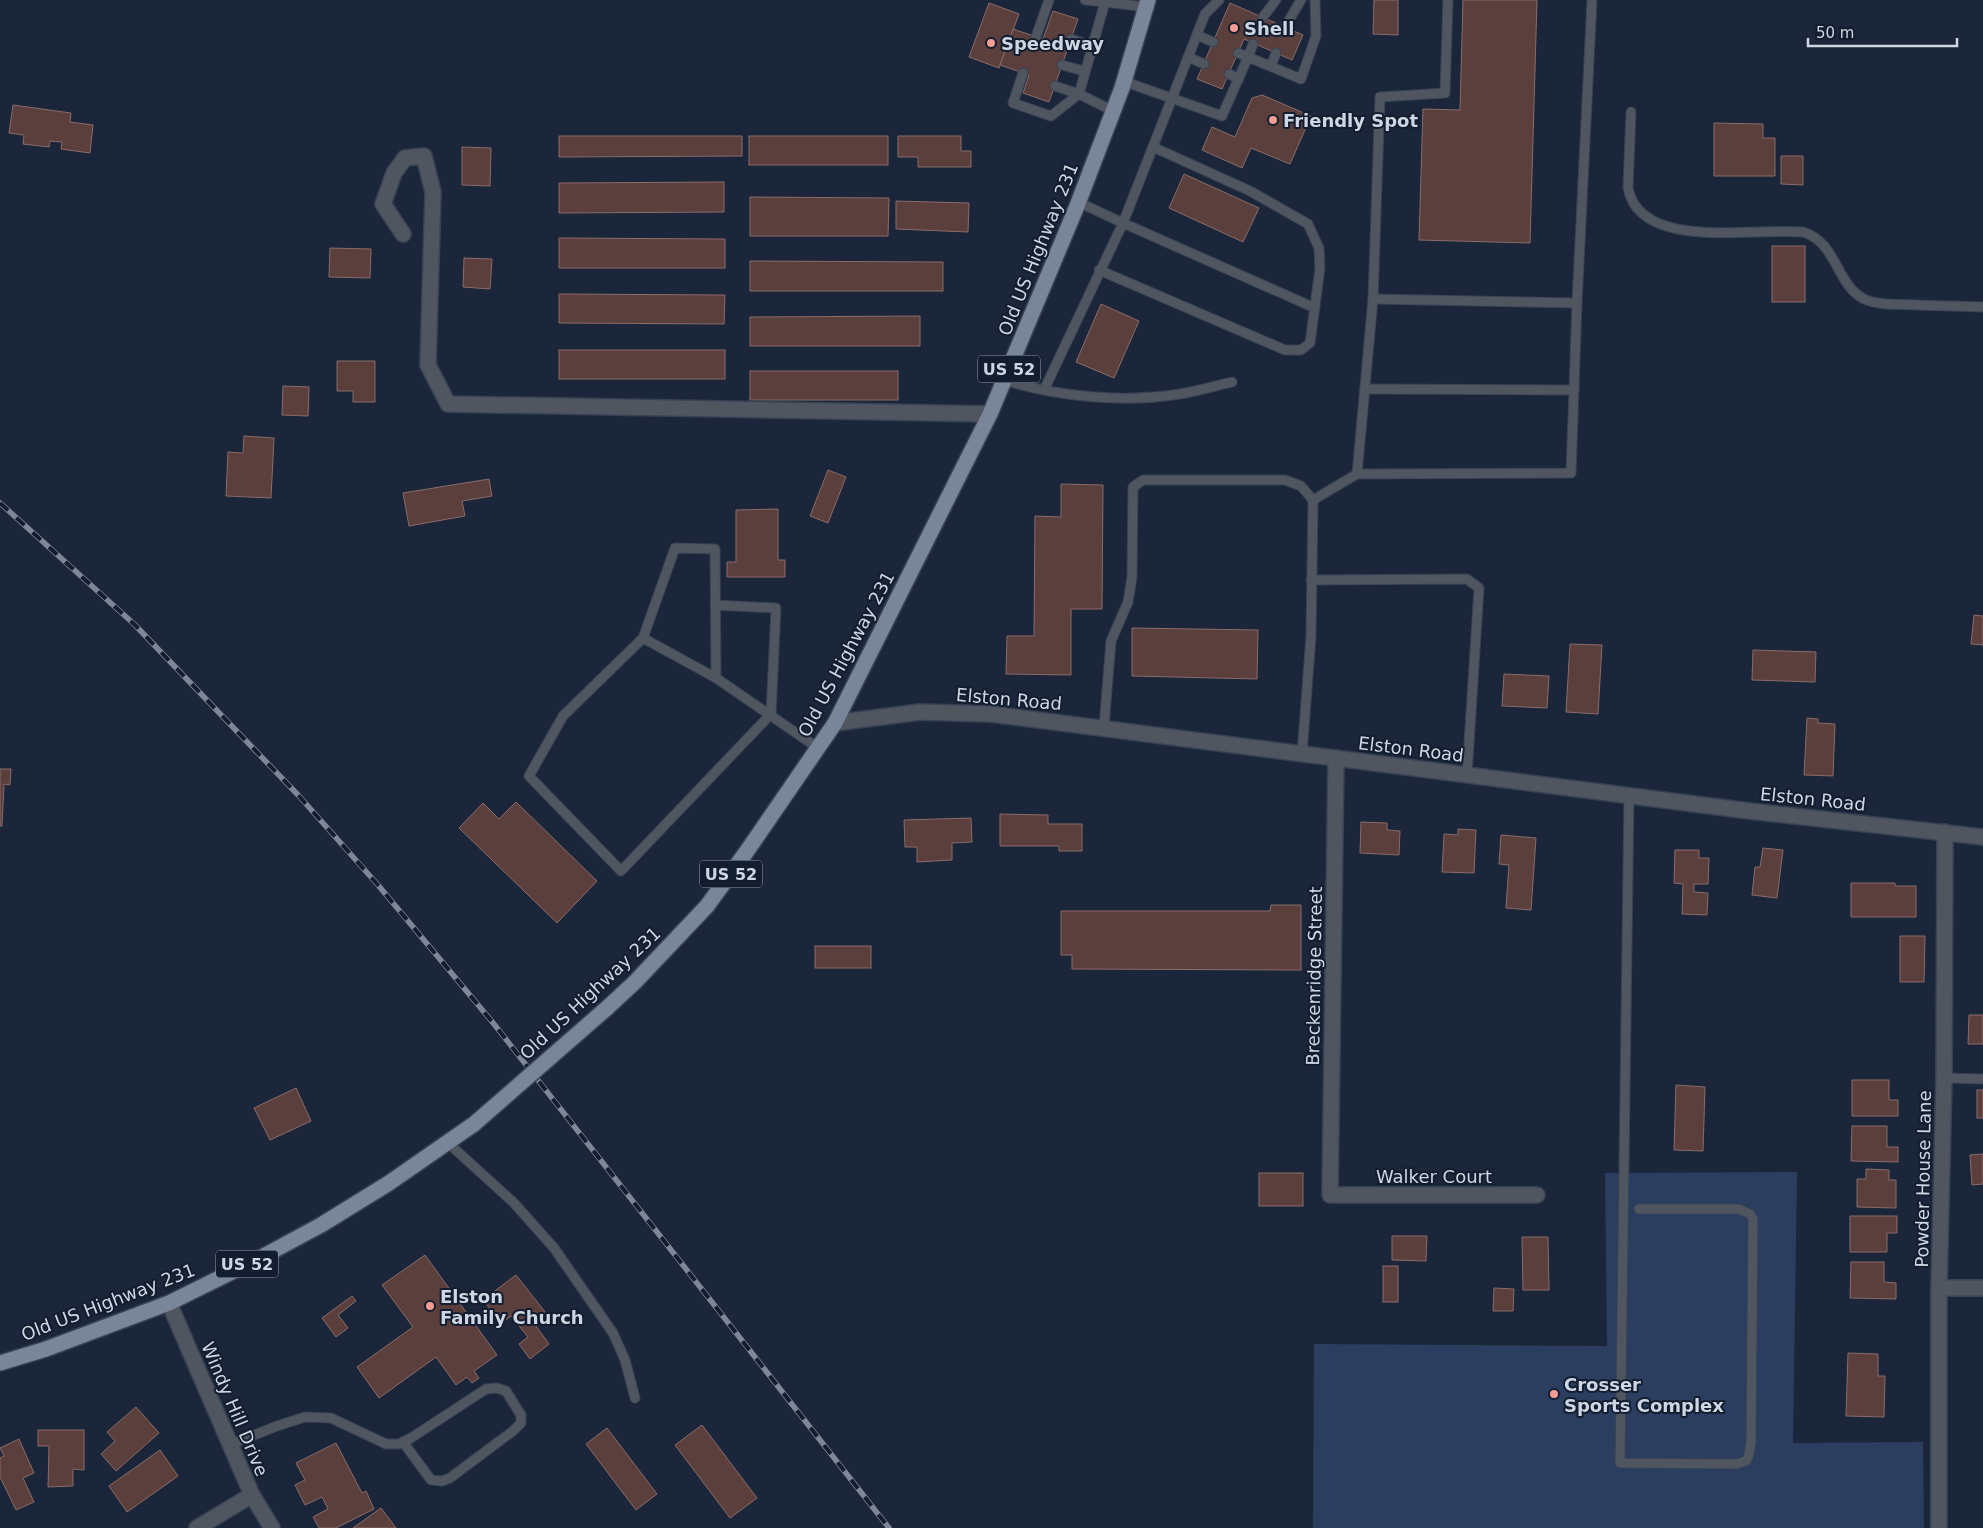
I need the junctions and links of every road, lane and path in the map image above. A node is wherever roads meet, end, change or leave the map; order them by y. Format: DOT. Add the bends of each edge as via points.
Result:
graph roads {
  1 [pos="1049,0"];
  2 [pos="1085,0"];
  3 [pos="1219,0"];
  4 [pos="1276,0"];
  5 [pos="1302,0"];
  6 [pos="1315,0"];
  7 [pos="1448,0"];
  8 [pos="1592,0"];
  9 [pos="1105,2"];
  10 [pos="1147,4"];
  11 [pos="1263,17"];
  12 [pos="1285,27"];
  13 [pos="1197,35"];
  14 [pos="1036,37"];
  15 [pos="1071,39"];
  16 [pos="1213,42"];
  17 [pos="1253,44"];
  18 [pos="1092,46"];
  19 [pos="1238,53"];
  20 [pos="1276,53"];
  21 [pos="1188,57"];
  22 [pos="1248,57"];
  23 [pos="1204,64"];
  24 [pos="1062,65"];
  25 [pos="1271,66"];
  26 [pos="1084,72"];
  27 [pos="1229,74"];
  28 [pos="1025,76"];
  29 [pos="1239,79"];
  30 [pos="1123,81"];
  31 [pos="1054,86"];
  32 [pos="1079,94"];
  33 [pos="1173,99"];
  34 [pos="1112,111"];
  35 [pos="1631,112"];
  36 [pos="1153,147"];
  37 [pos="1078,202"];
  38 [pos="1123,223"];
  39 [pos="403,234"];
  40 [pos="1099,270"];
  41 [pos="1373,299"];
  42 [pos="1577,303"];
  43 [pos="1983,307"];
  44 [pos="1315,308"];
  45 [pos="1004,380"];
  46 [pos="1232,382"];
  47 [pos="1044,390"];
  48 [pos="1365,390"];
  49 [pos="1574,390"];
  50 [pos="990,414"];
  51 [pos="1357,474"];
  52 [pos="1312,500"];
  53 [pos="1311,580"];
  54 [pos="715,605"];
  55 [pos="643,638"];
  56 [pos="716,678"];
  57 [pos="772,714"];
  58 [pos="835,724"];
  59 [pos="1104,728"];
  60 [pos="818,748"];
  61 [pos="1302,754"];
  62 [pos="1336,758"];
  63 [pos="1467,775"];
  64 [pos="1629,795"];
  65 [pos="1945,832"];
  66 [pos="1983,837"];
  67 [pos="1944,1078"];
  68 [pos="1983,1079"];
  69 [pos="447,1142"];
  70 [pos="1330,1195"];
  71 [pos="1537,1195"];
  72 [pos="1638,1208"];
  73 [pos="1939,1288"];
  74 [pos="1983,1288"];
  75 [pos="169,1303"];
  76 [pos="0,1363"];
  77 [pos="635,1398"];
  78 [pos="403,1442"];
  79 [pos="229,1445"];
  80 [pos="252,1496"];
  81 [pos="197,1528"];
  82 [pos="272,1528"];
  83 [pos="1939,1528"];
  1 -- 14 [label="lane" via="1043,29"];
  2 -- 9 [label="lane"];
  3 -- 13 [label="lane" via="1205,14"];
  4 -- 11 [label="lane"];
  5 -- 12 [label="lane"];
  6 -- 25 [label="lane" via="1316,36 1301,79"];
  7 -- 41 [label="lane" via="1445,93 1380,98"];
  8 -- 42 [label="lane"];
  9 -- 10 [label="lane"];
  9 -- 18 [label="lane"];
  10 -- 30 [label="main road, Old US Highway 231 / US 52"];
  13 -- 16 [label="lane"];
  13 -- 21 [label="lane"];
  15 -- 18 [label="lane"];
  17 -- 22 [label="lane"];
  18 -- 26 [label="lane"];
  19 -- 22 [label="lane"];
  20 -- 25 [label="lane"];
  21 -- 23 [label="lane"];
  21 -- 33 [label="lane"];
  22 -- 25 [label="lane"];
  22 -- 29 [label="lane"];
  24 -- 26 [label="lane"];
  26 -- 32 [label="lane"];
  27 -- 29 [label="lane"];
  28 -- 32 [label="lane" via="1013,103 1051,116"];
  29 -- 33 [label="lane" via="1222,116"];
  30 -- 33 [label="lane"];
  30 -- 34 [label="main road, Old US Highway 231 / US 52"];
  31 -- 32 [label="lane"];
  32 -- 34 [label="lane"];
  33 -- 36 [label="lane"];
  34 -- 37 [label="main road, Old US Highway 231 / US 52"];
  35 -- 43 [label="lane" via="1628,188 1630,200 1648,219 1692,232 1803,232 1826,249 1851,288 1864,299 1884,304"];
  36 -- 38 [label="lane"];
  36 -- 44 [label="lane" via="1250,191 1308,224 1319,248"];
  37 -- 38 [label="lane"];
  37 -- 45 [label="main road, Old US Highway 231 / US 52"];
  38 -- 40 [label="lane"];
  38 -- 44 [label="lane"];
  39 -- 50 [label="street" via="383,204 394,173 405,158 424,156 433,192 428,364 448,404"];
  40 -- 44 [label="lane" via="1284,350 1301,350 1310,344"];
  40 -- 47 [label="lane"];
  41 -- 42 [label="lane"];
  41 -- 48 [label="lane"];
  42 -- 49 [label="lane"];
  45 -- 47 [label="lane"];
  45 -- 50 [label="main road, Old US Highway 231 / US 52"];
  46 -- 47 [label="lane" via="1179,394 1146,397 1094,397"];
  48 -- 49 [label="lane"];
  48 -- 51 [label="lane"];
  49 -- 51 [label="lane" via="1571,472"];
  50 -- 58 [label="main road, Old US Highway 231 / US 52"];
  51 -- 52 [label="lane"];
  52 -- 53 [label="lane"];
  52 -- 59 [label="lane" via="1301,486 1285,480 1143,480 1133,487 1132,577 1128,602 1111,641"];
  53 -- 61 [label="lane" via="1311,636"];
  53 -- 63 [label="lane" via="1466,579 1479,588"];
  54 -- 55 [label="lane" via="715,549 675,548"];
  54 -- 56 [label="lane"];
  54 -- 57 [label="lane" via="776,608"];
  55 -- 56 [label="lane"];
  55 -- 57 [label="lane" via="563,716 529,776 622,871"];
  56 -- 57 [label="lane"];
  57 -- 60 [label="lane"];
  58 -- 59 [label="street, Elston Road" via="920,712 962,712"];
  58 -- 60 [label="main road, Old US Highway 231 / US 52"];
  59 -- 61 [label="street, Elston Road"];
  60 -- 69 [label="main road, Old US Highway 231 / US 52, bridge" via="707,906 636,982 474,1124"];
  61 -- 62 [label="street, Elston Road"];
  62 -- 63 [label="street, Elston Road"];
  62 -- 70 [label="street, Breckenridge Street"];
  63 -- 64 [label="street, Elston Road"];
  64 -- 65 [label="street, Elston Road"];
  64 -- 72 [label="lane" via="1620,1463 1736,1464 1746,1461 1751,1444 1753,1219 1739,1209"];
  65 -- 66 [label="street, Elston Road"];
  65 -- 67 [label="street, Powder House Lane"];
  67 -- 68 [label="lane"];
  67 -- 73 [label="street, Powder House Lane"];
  69 -- 75 [label="main road, Old US Highway 231 / US 52" via="390,1183 321,1225"];
  69 -- 77 [label="lane" via="514,1203 554,1248 613,1333 625,1360"];
  70 -- 71 [label="street, Walker Court"];
  73 -- 74 [label="street"];
  73 -- 83 [label="street, Powder House Lane"];
  75 -- 76 [label="main road, Old US Highway 231 / US 52"];
  75 -- 79 [label="street, Windy Hill Drive"];
  78 -- 78 [label="lane" via="486,1389 506,1391 521,1415 521,1423 514,1430 442,1481 431,1480"];
  78 -- 79 [label="lane" via="386,1444 331,1418 305,1417"];
  79 -- 80 [label="street, Windy Hill Drive"];
  80 -- 81 [label="street"];
  80 -- 82 [label="street, Windy Hill Drive"];
}
